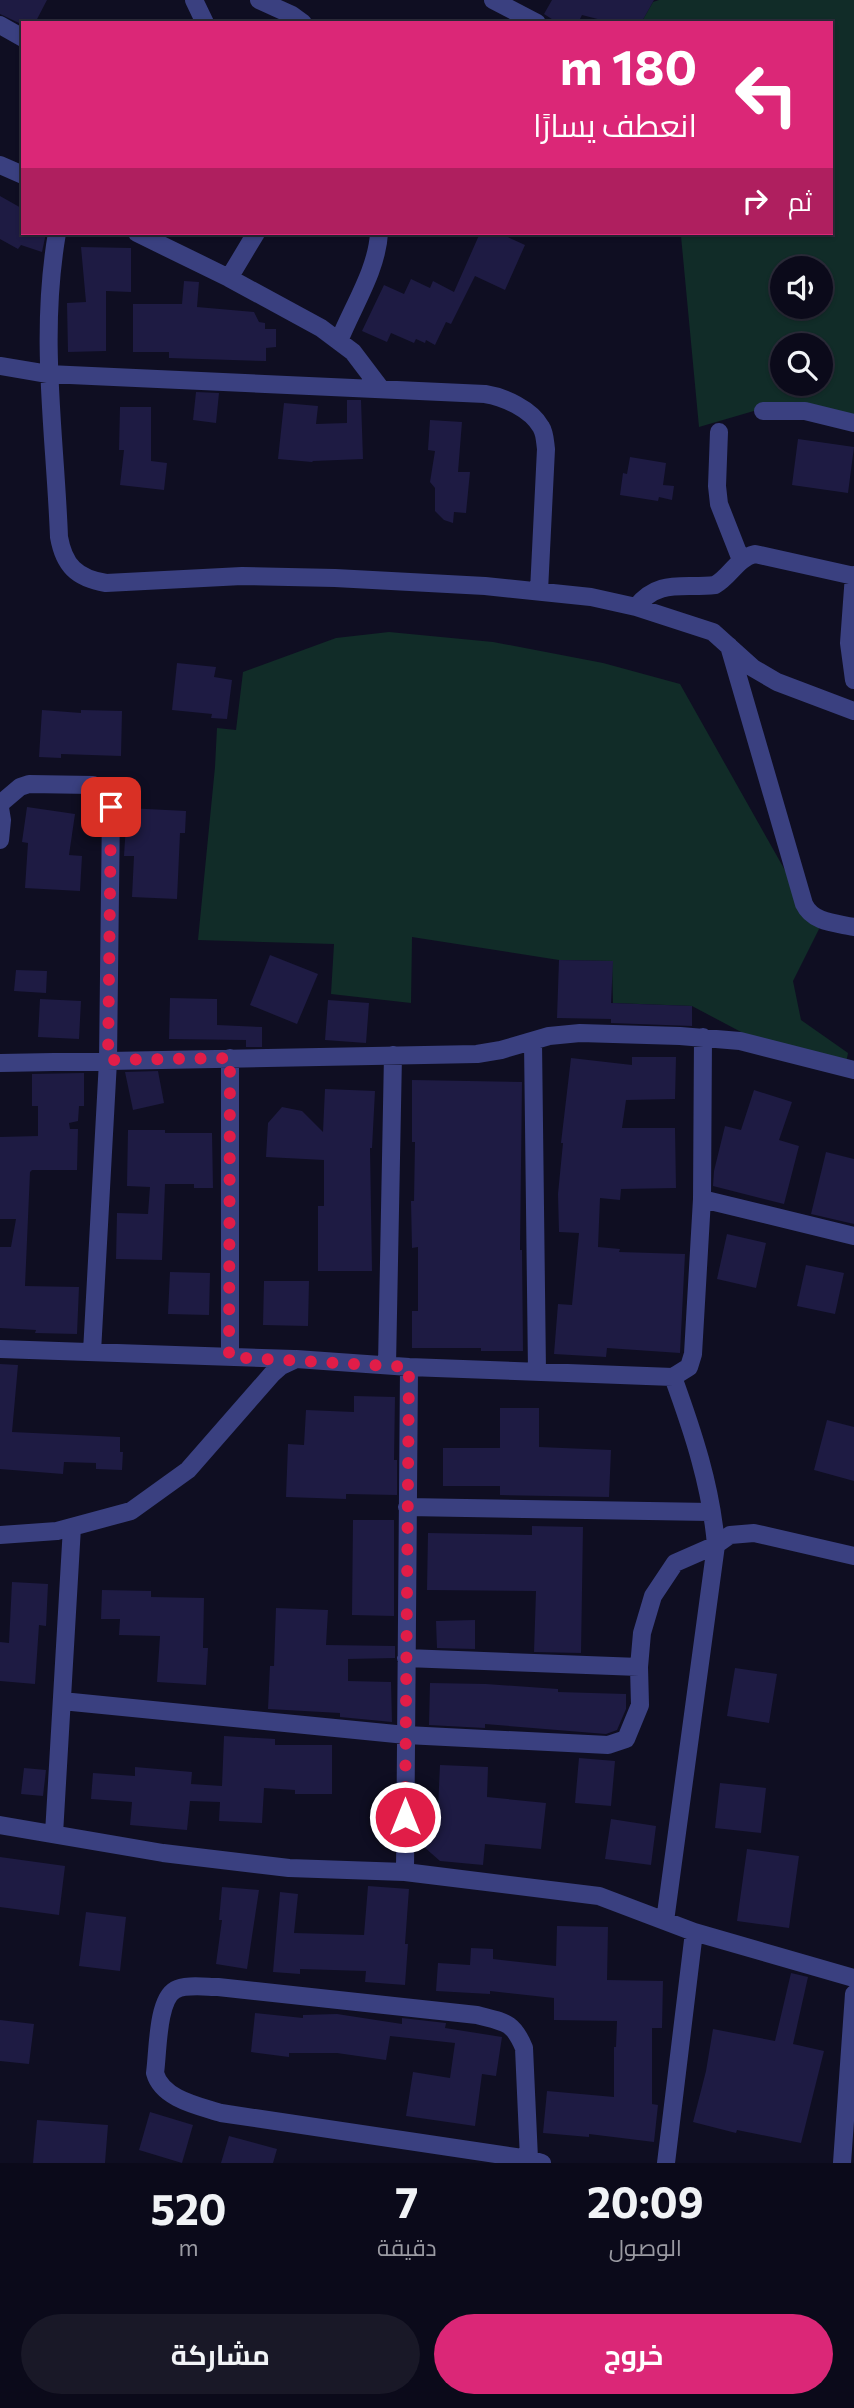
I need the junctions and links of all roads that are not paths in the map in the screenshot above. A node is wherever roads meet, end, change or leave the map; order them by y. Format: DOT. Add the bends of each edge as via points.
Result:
graph roads {
  1 [pos="194,0"];
  2 [pos="259,0"];
  3 [pos="493,0"];
  4 [pos="204,21"];
  5 [pos="300,21"];
  6 [pos="533,21"];
  7 [pos="0,25"];
  8 [pos="21,37"];
  9 [pos="0,164"];
  10 [pos="21,174"];
  11 [pos="57,235"];
  12 [pos="144,235"];
  13 [pos="255,235"];
  14 [pos="379,235"];
  15 [pos="162,240"];
  16 [pos="229,278"];
  17 [pos="339,341"];
  18 [pos="0,366"];
  19 [pos="48,374"];
  20 [pos="381,389"];
  21 [pos="763,411"];
  22 [pos="854,423"];
  23 [pos="719,432"];
  24 [pos="741,560"];
  25 [pos="854,575"];
  26 [pos="539,591"];
  27 [pos="636,607"];
  28 [pos="728,643"];
  29 [pos="854,680"];
  30 [pos="854,712"];
  31 [pos="0,806"];
  32 [pos="0,840"];
  33 [pos="854,927"];
  34 [pos="703,1037"];
  35 [pos="533,1042"];
  36 [pos="393,1055"];
  37 [pos="230,1058"];
  38 [pos="108,1060"];
  39 [pos="0,1063"];
  40 [pos="854,1070"];
  41 [pos="702,1199"];
  42 [pos="854,1236"];
  43 [pos="0,1349"];
  44 [pos="92,1352"];
  45 [pos="229,1357"];
  46 [pos="296,1359"];
  47 [pos="387,1365"];
  48 [pos="409,1367"];
  49 [pos="537,1373"];
  50 [pos="673,1377"];
  51 [pos="407,1507"];
  52 [pos="711,1512"];
  53 [pos="72,1527"];
  54 [pos="0,1535"];
  55 [pos="716,1545"];
  56 [pos="854,1556"];
  57 [pos="406,1658"];
  58 [pos="639,1668"];
  59 [pos="62,1701"];
  60 [pos="406,1735"];
  61 [pos="0,1825"];
  62 [pos="54,1834"];
  63 [pos="405,1872"];
  64 [pos="664,1921"];
  65 [pos="694,1932"];
  66 [pos="854,1978"];
  67 [pos="854,1994"];
  68 [pos="535,2161"];
  69 [pos="666,2163"];
  70 [pos="842,2163"];
  1 -- 4 [label="street"];
  2 -- 5 [label="street"];
  3 -- 6 [label="street"];
  7 -- 8 [label="street"];
  9 -- 10 [label="street"];
  11 -- 19 [label="street" via="49,296"];
  12 -- 15 [label="street"];
  13 -- 16 [label="street"];
  14 -- 17 [label="street" via="372,268"];
  15 -- 16 [label="street"];
  16 -- 17 [label="street"];
  17 -- 20 [label="street"];
  18 -- 19 [label="street"];
  19 -- 20 [label="street"];
  19 -- 26 [label="street" via="63,556 92,581 335,578"];
  20 -- 26 [label="street" via="492,395 535,419 547,449"];
  21 -- 22 [label="street" via="805,411"];
  23 -- 24 [label="street" via="719,504"];
  24 -- 25 [label="street" via="763,555"];
  24 -- 27 [label="street" via="715,585 659,589"];
  25 -- 29 [label="street" via="849,643"];
  26 -- 27 [label="street"];
  27 -- 28 [label="street" via="707,630"];
  28 -- 30 [label="street" via="753,668 777,682"];
  28 -- 33 [label="street" via="804,904 823,921"];
  31 -- 32 [label="street"];
  31 -- 38 [label="street" via="29,784 93,785 108,797"];
  34 -- 35 [label="street" via="580,1033"];
  34 -- 40 [label="street" via="740,1041"];
  34 -- 41 [label="street"];
  35 -- 36 [label="street" via="477,1054"];
  35 -- 49 [label="street"];
  36 -- 37 [label="street"];
  36 -- 47 [label="street"];
  37 -- 38 [label="street"];
  37 -- 45 [label="street"];
  38 -- 39 [label="street"];
  38 -- 44 [label="street"];
  41 -- 42 [label="street"];
  41 -- 50 [label="street" via="694,1354 689,1367"];
  43 -- 44 [label="street"];
  44 -- 45 [label="street"];
  45 -- 46 [label="street"];
  46 -- 47 [label="street"];
  46 -- 53 [label="street" via="272,1374 188,1469 131,1511"];
  47 -- 48 [label="street"];
  48 -- 49 [label="street"];
  48 -- 51 [label="street"];
  49 -- 50 [label="street"];
  50 -- 52 [label="street" via="696,1440"];
  51 -- 52 [label="street"];
  51 -- 57 [label="street"];
  52 -- 55 [label="street"];
  53 -- 54 [label="street"];
  53 -- 59 [label="street"];
  55 -- 56 [label="street" via="730,1535 754,1533"];
  55 -- 58 [label="street" via="675,1563 653,1596 642,1633"];
  55 -- 64 [label="street"];
  57 -- 58 [label="street"];
  57 -- 60 [label="street"];
  58 -- 60 [label="street" via="640,1705 626,1738 608,1745"];
  59 -- 60 [label="street"];
  59 -- 62 [label="street"];
  60 -- 63 [label="street"];
  61 -- 62 [label="street"];
  62 -- 63 [label="street" via="289,1868"];
  63 -- 64 [label="street" via="599,1896"];
  64 -- 65 [label="street"];
  65 -- 66 [label="street"];
  65 -- 69 [label="street"];
  67 -- 70 [label="street"];
  68 -- 68 [label="street" via="524,2048 518,2032 508,2023 478,2015 218,1987 177,1988 167,1996 155,2073 170,2093 189,2102 221,2113"];
}
